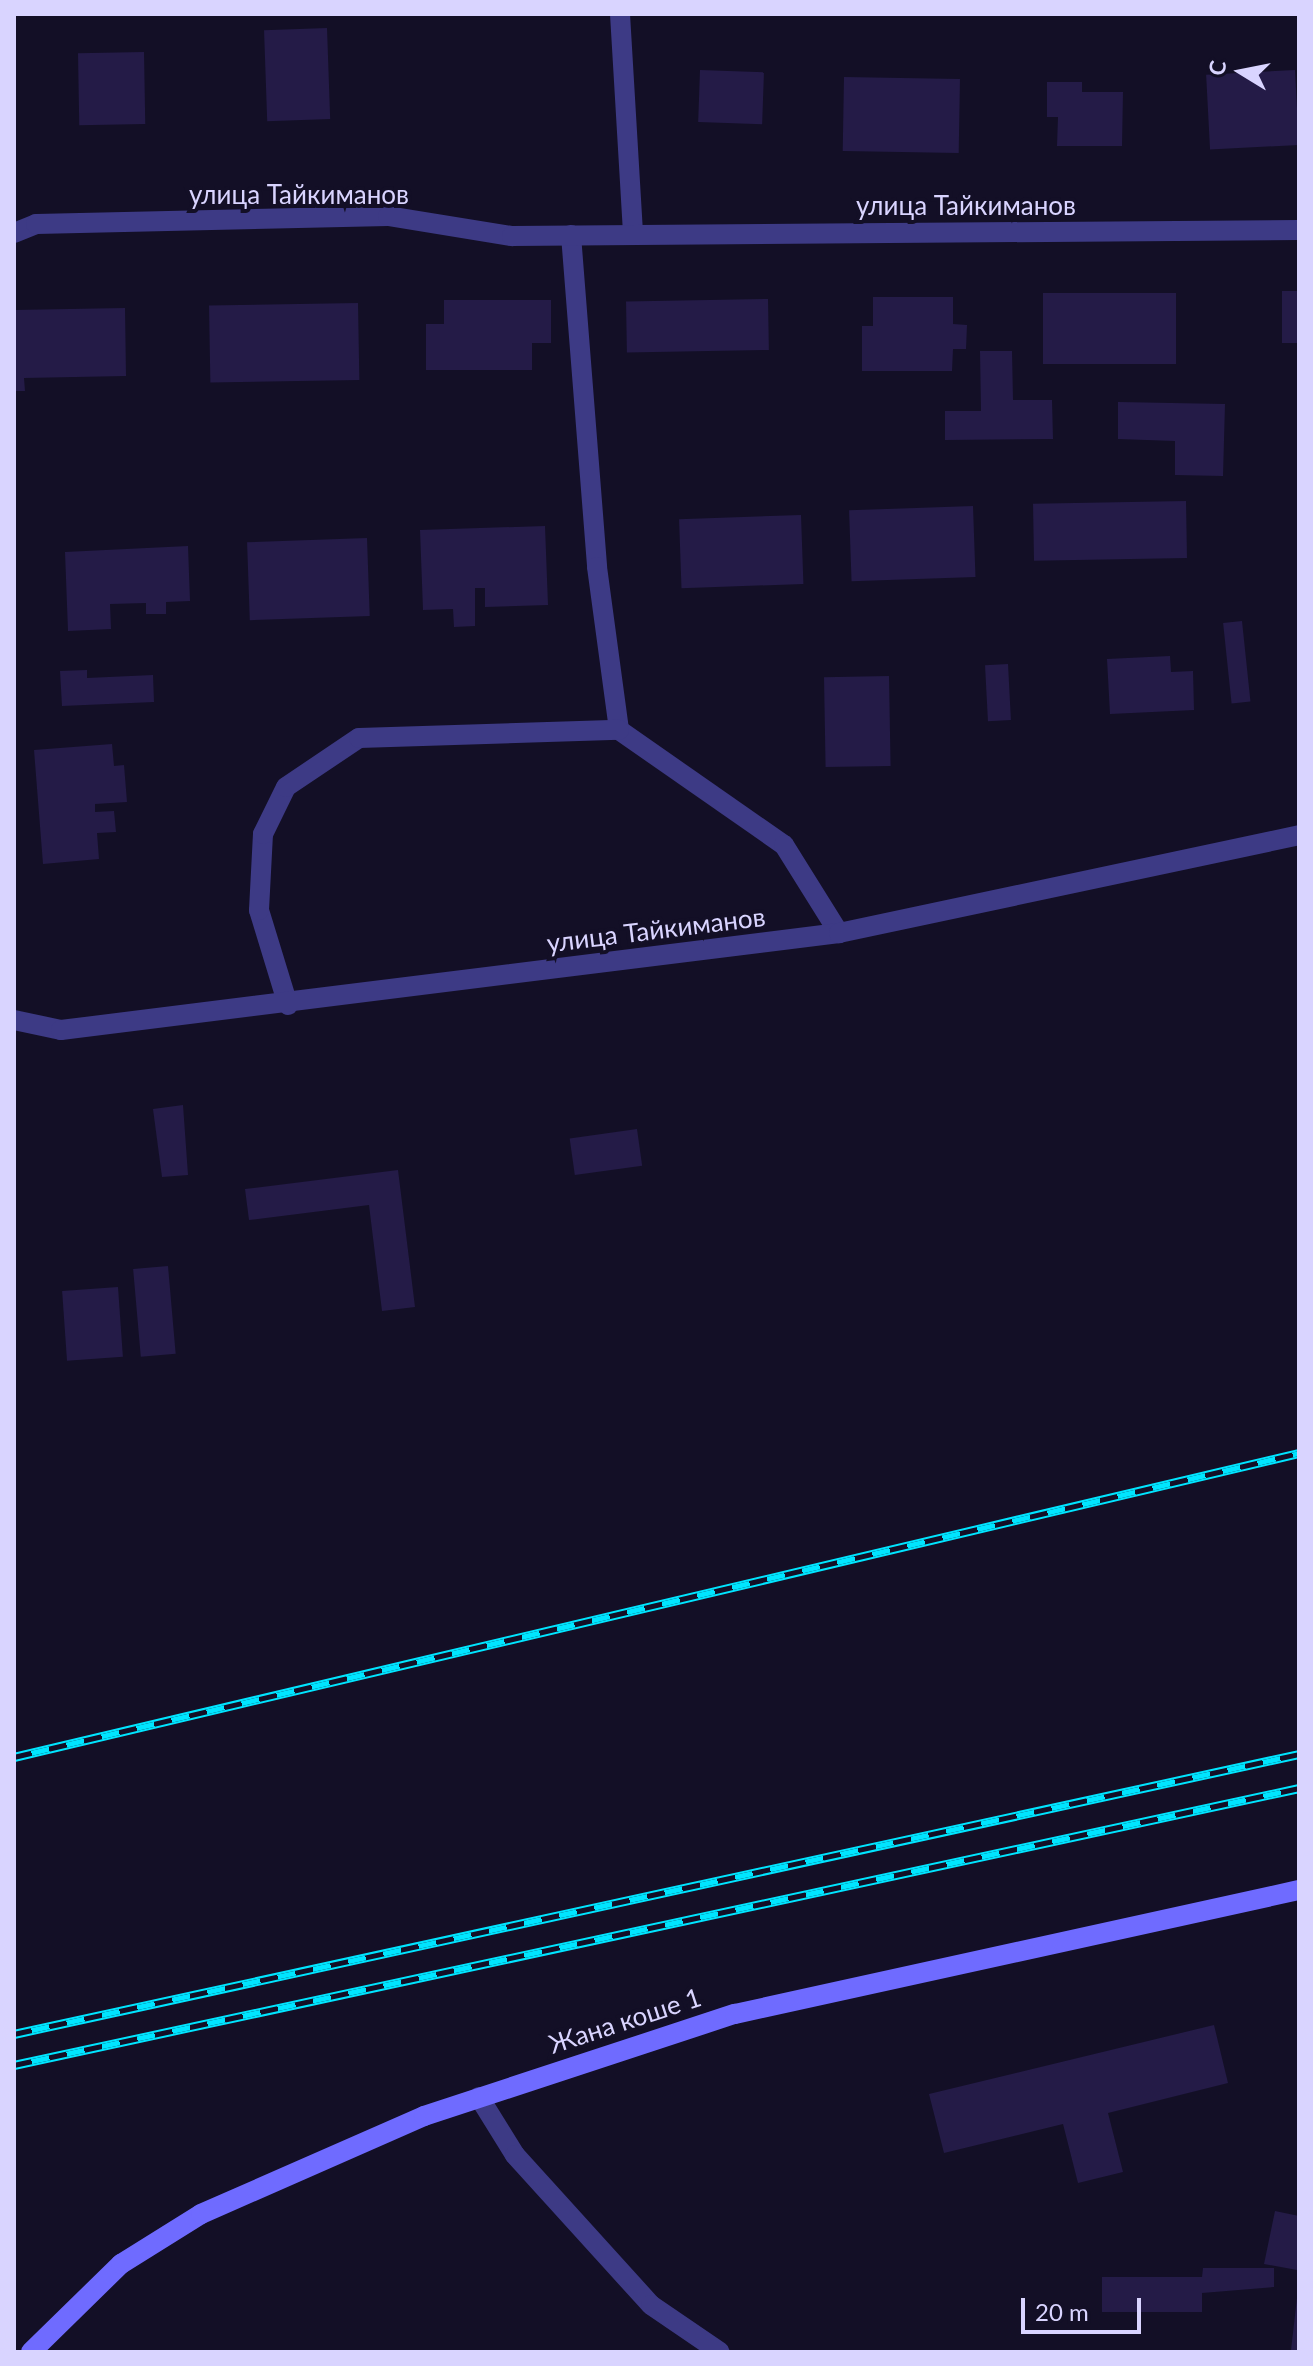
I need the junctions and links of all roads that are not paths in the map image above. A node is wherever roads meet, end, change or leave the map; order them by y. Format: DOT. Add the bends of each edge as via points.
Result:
graph roads {
  1 [pos="620,14"];
  2 [pos="1299,230"];
  3 [pos="14,233"];
  4 [pos="633,233"];
  5 [pos="571,235"];
  6 [pos="619,730"];
  7 [pos="1299,835"];
  8 [pos="839,933"];
  9 [pos="288,1005"];
  10 [pos="14,1020"];
  11 [pos="1299,1890"];
  12 [pos="479,2097"];
  13 [pos="31,2352"];
  14 [pos="720,2352"];
  1 -- 4 [label="street"];
  2 -- 4 [label="street, улица Тайкиманов"];
  3 -- 5 [label="street, улица Тайкиманов" via="36,224 388,216 512,236"];
  4 -- 5 [label="street, улица Тайкиманов"];
  5 -- 6 [label="street" via="597,567"];
  6 -- 8 [label="street" via="784,845"];
  6 -- 9 [label="street" via="359,738 286,787 263,834 259,910"];
  7 -- 8 [label="street, улица Тайкиманов"];
  8 -- 9 [label="street, улица Тайкиманов"];
  9 -- 10 [label="street, улица Тайкиманов" via="61,1030"];
  11 -- 12 [label="street, Жана коше 1" via="735,2014"];
  12 -- 13 [label="street, Жана коше 1" via="201,2214 121,2264"];
  12 -- 14 [label="street" via="515,2155 651,2305"];
}
